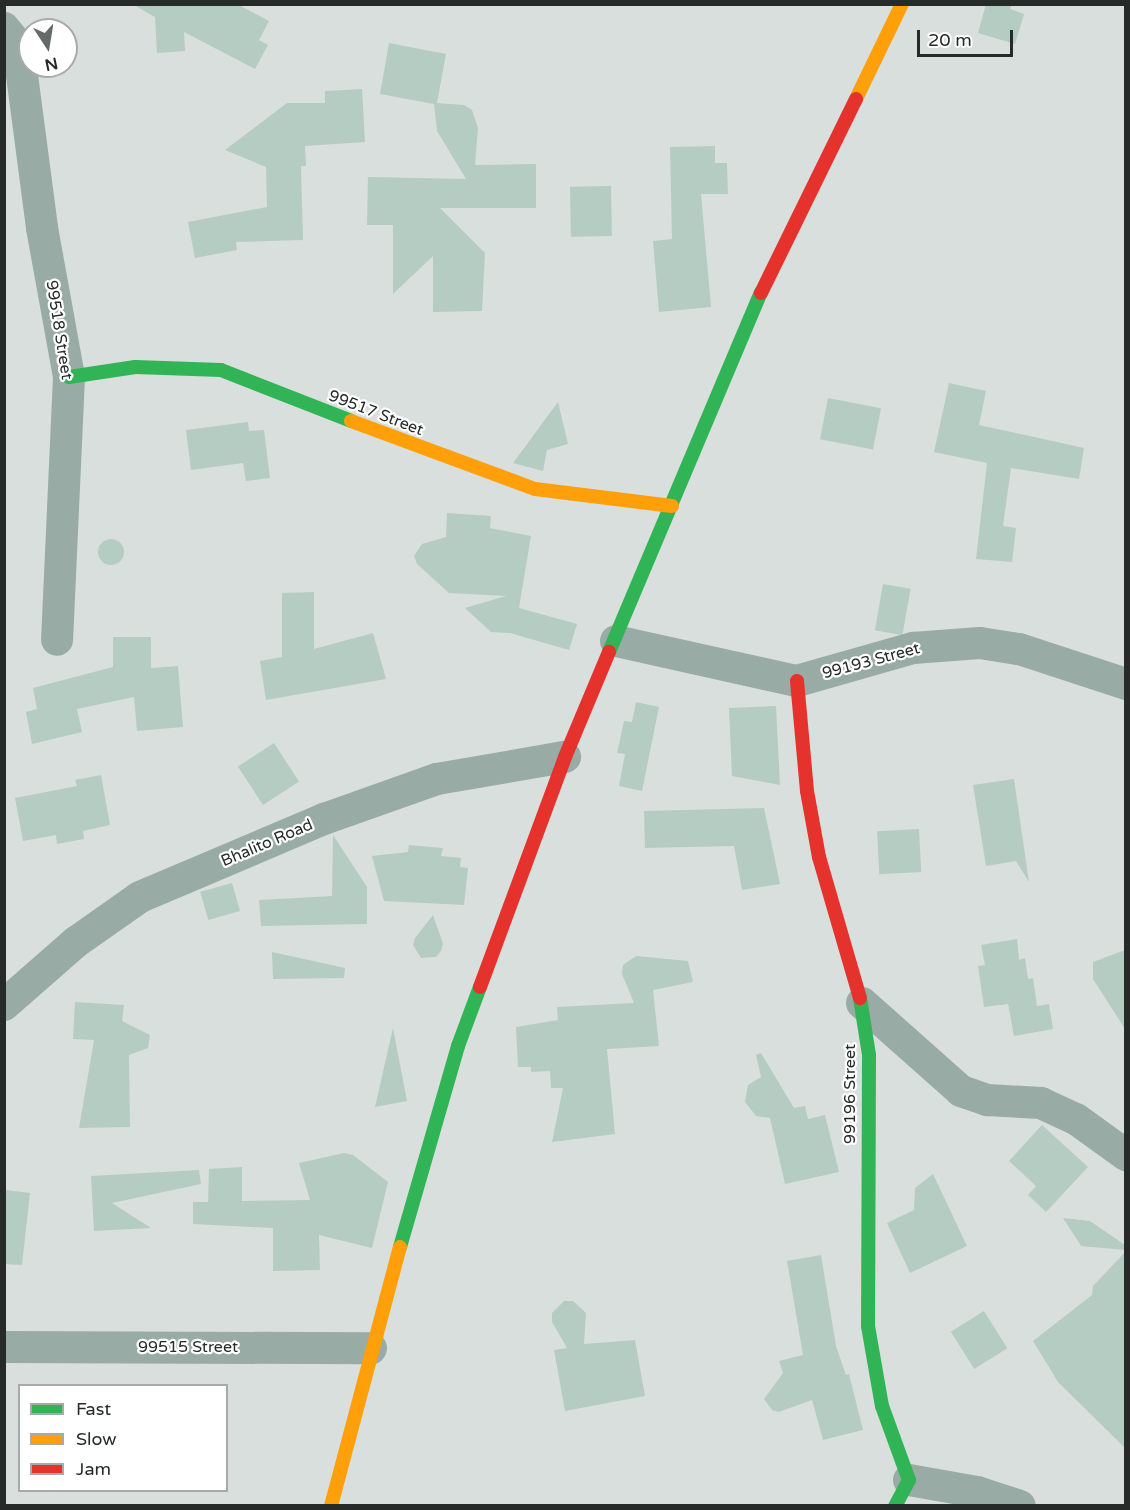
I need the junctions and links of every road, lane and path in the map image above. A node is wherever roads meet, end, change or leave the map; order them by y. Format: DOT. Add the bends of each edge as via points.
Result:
graph roads {
  1 [pos="902,4"];
  2 [pos="4,28"];
  3 [pos="69,377"];
  4 [pos="672,506"];
  5 [pos="57,640"];
  6 [pos="616,641"];
  7 [pos="797,681"];
  8 [pos="1125,684"];
  9 [pos="565,757"];
  10 [pos="862,1003"];
  11 [pos="4,1005"];
  12 [pos="1125,1155"];
  13 [pos="4,1347"];
  14 [pos="371,1348"];
  15 [pos="902,1492"];
  16 [pos="331,1506"];
  17 [pos="1020,1506"];
  1 -- 4 [label="street" via="758,299"];
  2 -- 3 [label="street, 99518 Street" via="18,45 42,228"];
  3 -- 4 [label="street, 99517 Street" via="135,367 221,370 481,472 535,489"];
  3 -- 5 [label="street, 99518 Street"];
  4 -- 6 [label="street"];
  6 -- 7 [label="street, 99193 Street"];
  6 -- 9 [label="street"];
  7 -- 8 [label="street, 99193 Street" via="913,648 980,643 1019,649"];
  7 -- 10 [label="street, 99196 Street" via="807,791 819,857"];
  9 -- 11 [label="street, Bhalito Road" via="437,779 324,819 140,897 76,942"];
  9 -- 14 [label="street" via="458,1046"];
  10 -- 12 [label="street" via="961,1091 987,1100 1041,1103 1076,1119"];
  10 -- 15 [label="street, 99196 Street" via="869,1055 868,1326"];
  13 -- 14 [label="street, 99515 Street"];
  14 -- 16 [label="street"];
  15 -- 17 [label="street" via="977,1491"];
}
